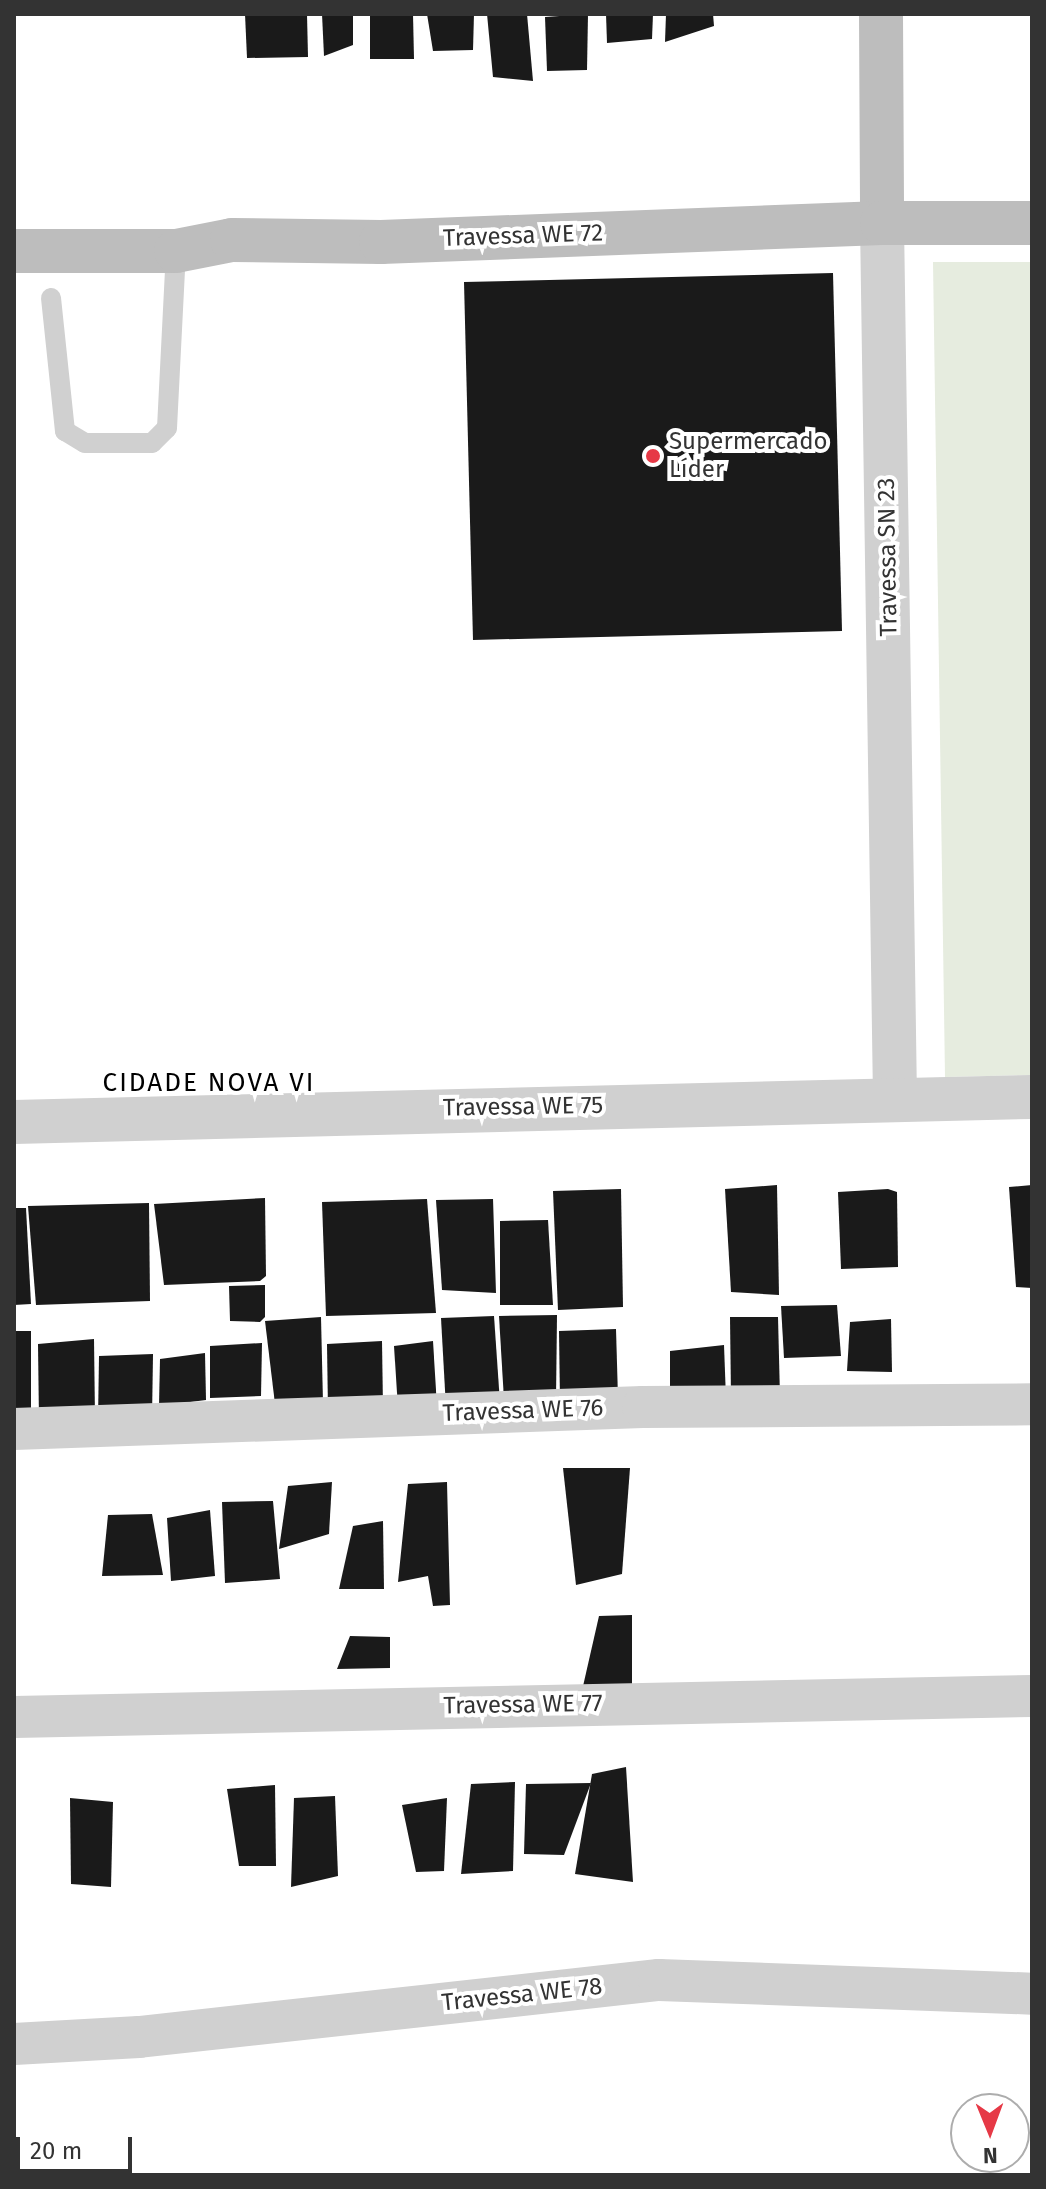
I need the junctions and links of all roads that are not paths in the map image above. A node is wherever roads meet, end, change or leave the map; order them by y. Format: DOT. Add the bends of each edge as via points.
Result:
graph roads {
  1 [pos="881,14"];
  2 [pos="882,223"];
  3 [pos="1032,223"];
  4 [pos="14,251"];
  5 [pos="176,251"];
  6 [pos="51,298"];
  7 [pos="1032,1097"];
  8 [pos="895,1100"];
  9 [pos="14,1122"];
  10 [pos="1032,1404"];
  11 [pos="14,1429"];
  12 [pos="1032,1696"];
  13 [pos="14,1717"];
  14 [pos="1032,1994"];
  15 [pos="14,2044"];
  1 -- 2 [label="main road, Travessa SN 23"];
  2 -- 3 [label="main road, Travessa WE 72"];
  2 -- 5 [label="main road, Travessa WE 72" via="381,242 232,240"];
  2 -- 8 [label="street, Travessa SN 23"];
  4 -- 5 [label="main road, Travessa WE 72"];
  5 -- 6 [label="lane" via="167,428 152,443 85,443 65,431"];
  7 -- 8 [label="street, Travessa WE 75"];
  8 -- 9 [label="street, Travessa WE 75"];
  10 -- 11 [label="street, Travessa WE 76" via="643,1407"];
  12 -- 13 [label="street, Travessa WE 77"];
  14 -- 15 [label="street, Travessa WE 78" via="659,1980 139,2037"];
}
